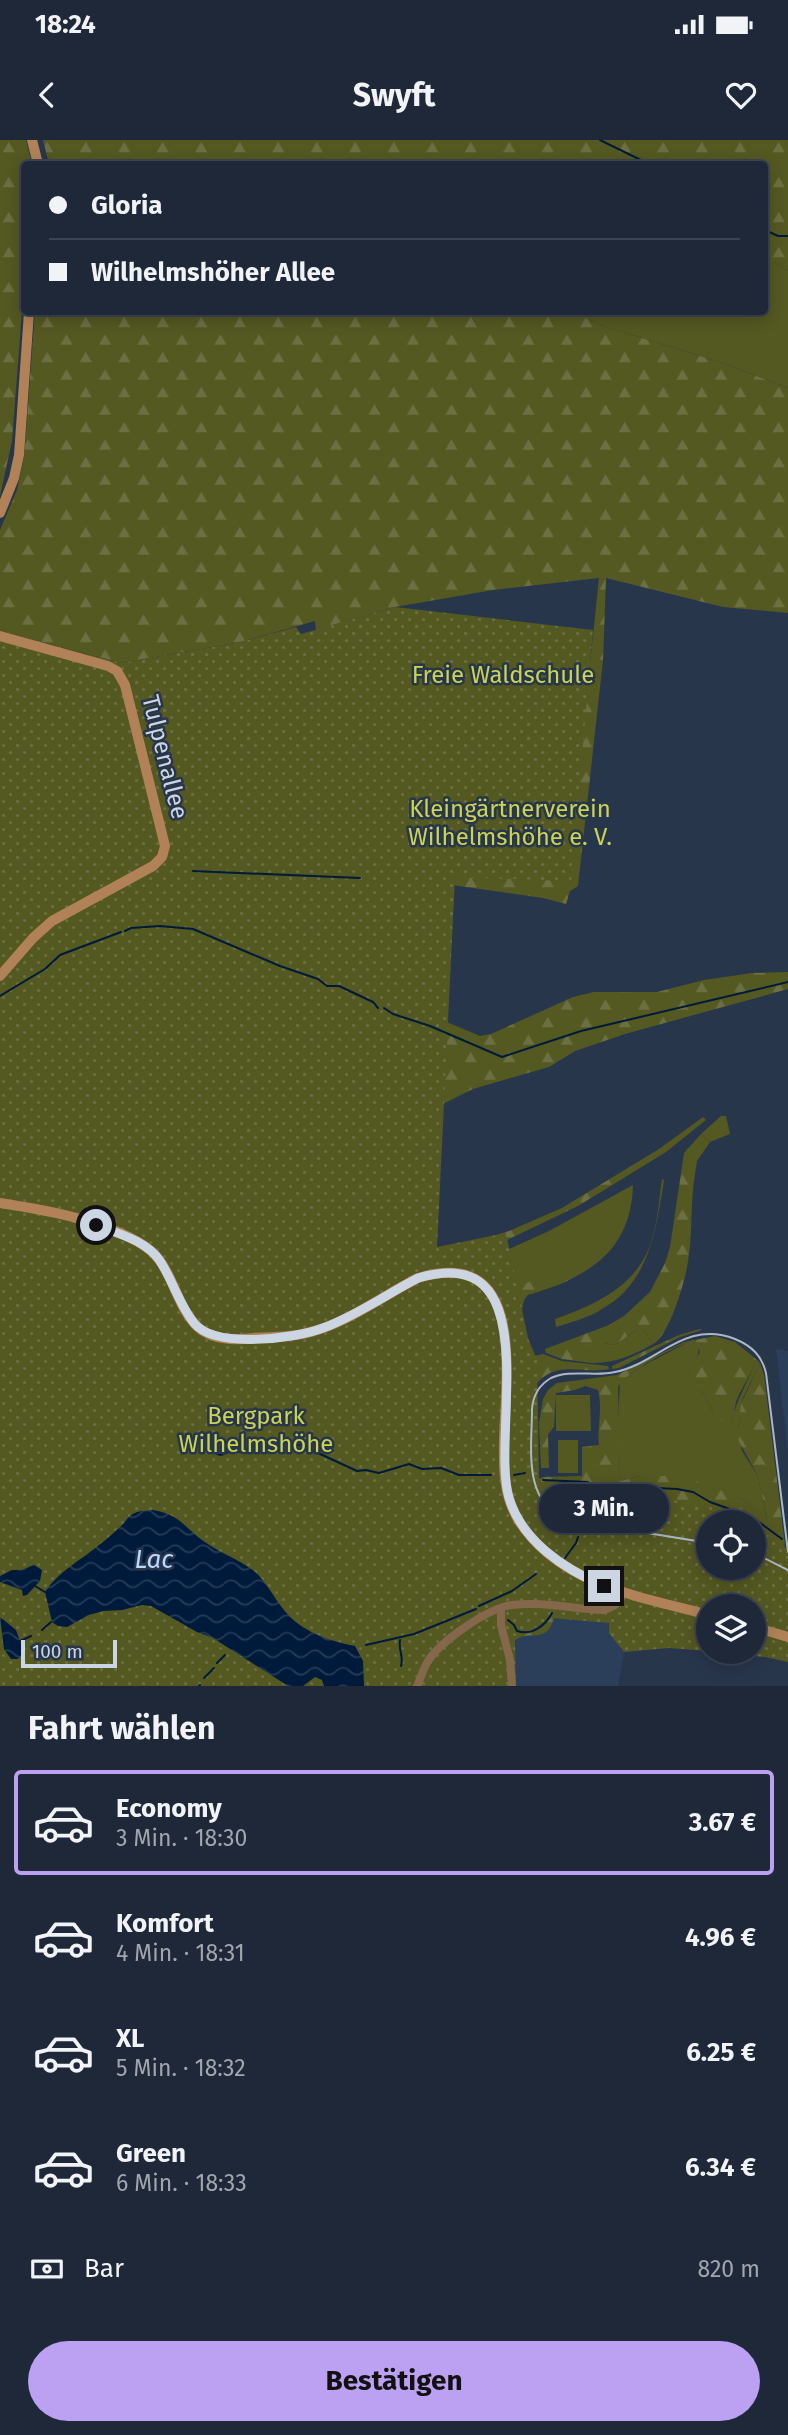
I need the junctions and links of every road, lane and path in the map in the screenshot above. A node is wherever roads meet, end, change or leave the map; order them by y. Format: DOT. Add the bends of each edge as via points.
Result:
graph roads {
  1 [pos="33,140"];
  2 [pos="37,161"];
  3 [pos="29,315"];
  4 [pos="0,513"];
  5 [pos="0,636"];
  6 [pos="0,976"];
  7 [pos="0,1203"];
  8 [pos="624,1592"];
  9 [pos="501,1608"];
  10 [pos="696,1611"];
  11 [pos="766,1631"];
  12 [pos="788,1637"];
  13 [pos="417,1686"];
  14 [pos="512,1686"];
  1 -- 2 [label="main road"];
  3 -- 4 [label="main road" via="19,455"];
  5 -- 6 [label="main road, Tulpenallee" via="117,671 125,685 165,846 153,866 52,921"];
  7 -- 8 [label="main road" via="74,1217 142,1245 160,1260 194,1323 223,1338 314,1331 430,1274 461,1275 480,1283 496,1300 504,1326 504,1462 513,1510 533,1538 562,1564"];
  8 -- 9 [label="street" via="621,1601 603,1610 530,1604"];
  8 -- 10 [label="main road"];
  9 -- 13 [label="street" via="487,1612 433,1655"];
  9 -- 14 [label="street"];
  11 -- 12 [label="main road"];
}
